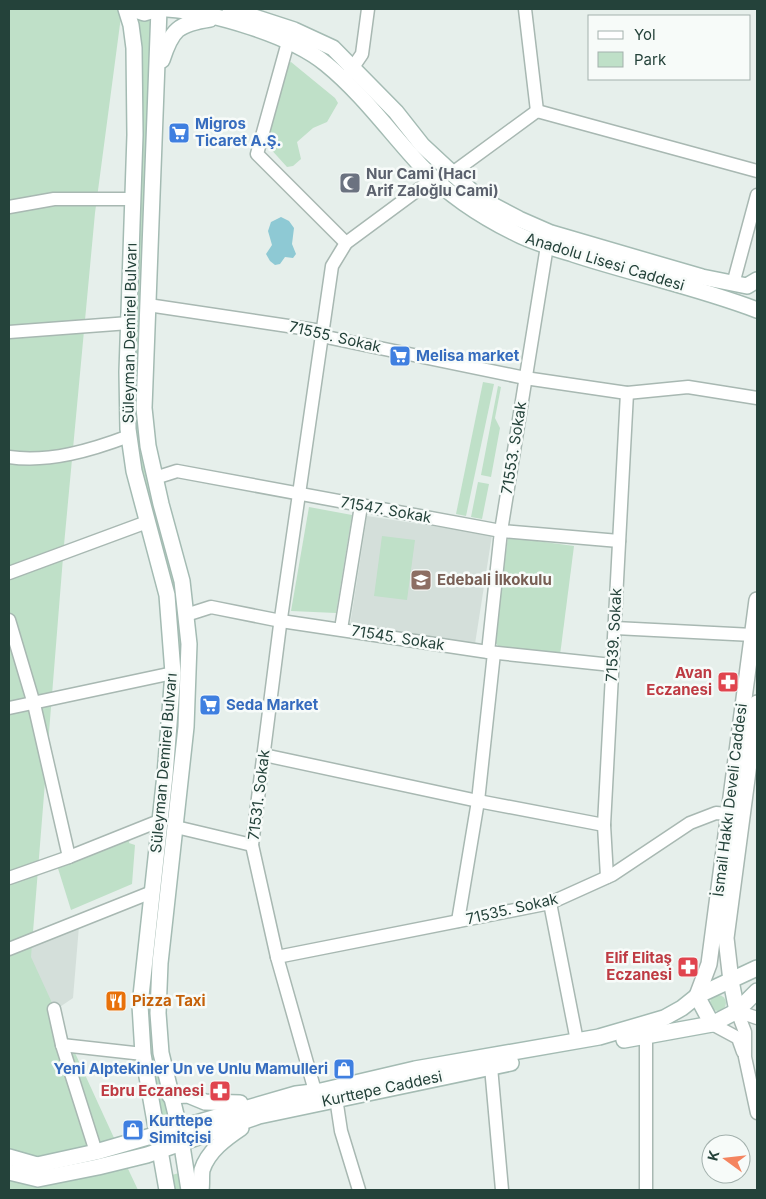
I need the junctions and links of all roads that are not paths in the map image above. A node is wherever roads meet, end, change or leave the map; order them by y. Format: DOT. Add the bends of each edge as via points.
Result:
graph roads {
  1 [pos="126,9"];
  2 [pos="132,9"];
  3 [pos="159,9"];
  4 [pos="167,9"];
  5 [pos="368,9"];
  6 [pos="525,9"];
  7 [pos="224,13"];
  8 [pos="288,42"];
  9 [pos="353,67"];
  10 [pos="156,78"];
  11 [pos="344,80"];
  12 [pos="537,111"];
  13 [pos="757,171"];
  14 [pos="451,174"];
  15 [pos="434,178"];
  16 [pos="757,196"];
  17 [pos="133,198"];
  18 [pos="9,207"];
  19 [pos="346,243"];
  20 [pos="547,246"];
  21 [pos="757,280"];
  22 [pos="733,284"];
  23 [pos="148,305"];
  24 [pos="757,310"];
  25 [pos="129,323"];
  26 [pos="9,332"];
  27 [pos="322,336"];
  28 [pos="525,378"];
  29 [pos="627,393"];
  30 [pos="757,398"];
  31 [pos="129,436"];
  32 [pos="9,457"];
  33 [pos="155,478"];
  34 [pos="300,494"];
  35 [pos="361,506"];
  36 [pos="147,522"];
  37 [pos="500,531"];
  38 [pos="619,541"];
  39 [pos="9,572"];
  40 [pos="757,600"];
  41 [pos="186,615"];
  42 [pos="9,620"];
  43 [pos="281,621"];
  44 [pos="341,628"];
  45 [pos="614,628"];
  46 [pos="753,635"];
  47 [pos="491,652"];
  48 [pos="612,665"];
  49 [pos="173,673"];
  50 [pos="757,703"];
  51 [pos="34,704"];
  52 [pos="9,708"];
  53 [pos="264,755"];
  54 [pos="478,801"];
  55 [pos="728,814"];
  56 [pos="159,821"];
  57 [pos="604,826"];
  58 [pos="176,827"];
  59 [pos="252,845"];
  60 [pos="69,857"];
  61 [pos="607,877"];
  62 [pos="9,878"];
  63 [pos="152,892"];
  64 [pos="550,903"];
  65 [pos="458,921"];
  66 [pos="9,949"];
  67 [pos="277,957"];
  68 [pos="757,968"];
  69 [pos="730,981"];
  70 [pos="757,991"];
  71 [pos="697,996"];
  72 [pos="54,1009"];
  73 [pos="738,1011"];
  74 [pos="757,1018"];
  75 [pos="712,1024"];
  76 [pos="640,1036"];
  77 [pos="577,1041"];
  78 [pos="62,1045"];
  79 [pos="143,1054"];
  80 [pos="745,1057"];
  81 [pos="491,1068"];
  82 [pos="315,1091"];
  83 [pos="170,1096"];
  84 [pos="336,1098"];
  85 [pos="259,1110"];
  86 [pos="757,1113"];
  87 [pos="172,1135"];
  88 [pos="159,1150"];
  89 [pos="96,1152"];
  90 [pos="9,1157"];
  91 [pos="9,1172"];
  92 [pos="167,1190"];
  93 [pos="190,1190"];
  94 [pos="201,1190"];
  95 [pos="359,1190"];
  96 [pos="502,1190"];
  97 [pos="646,1190"];
  1 -- 17 [label="main road, Süleyman Demirel Bulvarı" via="132,25 134,48"];
  2 -- 3 [label="main road" via="144,13"];
  3 -- 10 [label="main road, Süleyman Demirel Bulvarı"];
  4 -- 7 [label="main road, Anadolu Lisesi Caddesi"];
  5 -- 9 [label="street" via="362,54"];
  6 -- 12 [label="street"];
  7 -- 8 [label="main road, Anadolu Lisesi Caddesi"];
  7 -- 9 [label="main road, Anadolu Lisesi Caddesi" via="294,30 333,48"];
  7 -- 10 [label="main road" via="179,27 169,40"];
  8 -- 11 [label="main road, Anadolu Lisesi Caddesi" via="325,62"];
  8 -- 19 [label="street" via="257,154"];
  9 -- 11 [label="street"];
  9 -- 14 [label="main road, Anadolu Lisesi Caddesi"];
  10 -- 23 [label="main road, Süleyman Demirel Bulvarı"];
  11 -- 15 [label="main road, Anadolu Lisesi Caddesi"];
  12 -- 13 [label="street"];
  12 -- 14 [label="street"];
  14 -- 22 [label="main road, Anadolu Lisesi Caddesi" via="479,198 551,233"];
  15 -- 19 [label="street"];
  15 -- 20 [label="main road, Anadolu Lisesi Caddesi" via="472,209 514,233"];
  16 -- 22 [label="street"];
  17 -- 18 [label="street" via="54,199"];
  17 -- 25 [label="main road, Süleyman Demirel Bulvarı"];
  19 -- 27 [label="street, 71531. Sokak" via="332,266"];
  20 -- 24 [label="main road, Anadolu Lisesi Caddesi" via="725,297"];
  20 -- 28 [label="street, 71553. Sokak"];
  21 -- 22 [label="main road, Anadolu Lisesi Caddesi" via="747,286"];
  23 -- 27 [label="street, 71555. Sokak" via="315,330"];
  23 -- 33 [label="main road, Süleyman Demirel Bulvarı" via="144,408"];
  25 -- 26 [label="street"];
  25 -- 31 [label="main road, Süleyman Demirel Bulvarı"];
  27 -- 28 [label="street, 71555. Sokak"];
  27 -- 34 [label="street, 71531. Sokak"];
  28 -- 29 [label="street, 71555. Sokak"];
  28 -- 37 [label="street, 71553. Sokak"];
  29 -- 30 [label="street, 71555. Sokak" via="688,387"];
  29 -- 38 [label="street, 71539. Sokak"];
  31 -- 32 [label="street" via="94,448 42,459"];
  31 -- 36 [label="main road, Süleyman Demirel Bulvarı"];
  33 -- 34 [label="street, 71547. Sokak" via="177,471"];
  33 -- 41 [label="main road, Süleyman Demirel Bulvarı" via="182,582"];
  34 -- 35 [label="street, 71547. Sokak"];
  34 -- 43 [label="street, 71531. Sokak"];
  35 -- 37 [label="street, 71547. Sokak"];
  35 -- 44 [label="street"];
  36 -- 39 [label="street"];
  36 -- 49 [label="main road, Süleyman Demirel Bulvarı" via="167,595"];
  37 -- 38 [label="street, 71547. Sokak"];
  37 -- 47 [label="street, 71553. Sokak"];
  38 -- 45 [label="street, 71539. Sokak"];
  40 -- 46 [label="main road, İsmail Hakkı Develi Caddesi"];
  41 -- 43 [label="street, 71545. Sokak" via="211,607"];
  41 -- 58 [label="main road, Süleyman Demirel Bulvarı" via="188,693"];
  42 -- 51 [label="street"];
  43 -- 44 [label="street, 71545. Sokak"];
  43 -- 53 [label="street, 71531. Sokak"];
  44 -- 47 [label="street, 71545. Sokak"];
  45 -- 46 [label="street"];
  45 -- 48 [label="street, 71539. Sokak"];
  46 -- 55 [label="main road, İsmail Hakkı Develi Caddesi"];
  47 -- 48 [label="street, 71545. Sokak"];
  47 -- 54 [label="street, 71553. Sokak"];
  48 -- 57 [label="street, 71539. Sokak"];
  49 -- 51 [label="street"];
  49 -- 56 [label="main road, Süleyman Demirel Bulvarı"];
  50 -- 69 [label="main road, İsmail Hakkı Develi Caddesi" via="726,938"];
  51 -- 52 [label="street"];
  51 -- 60 [label="street"];
  53 -- 54 [label="street"];
  53 -- 59 [label="street, 71531. Sokak"];
  54 -- 57 [label="street"];
  54 -- 65 [label="street, 71553. Sokak"];
  55 -- 61 [label="street, 71535. Sokak" via="716,813 690,823"];
  55 -- 71 [label="main road, İsmail Hakkı Develi Caddesi" via="709,964"];
  56 -- 60 [label="street"];
  56 -- 63 [label="main road, Süleyman Demirel Bulvarı"];
  57 -- 61 [label="street, 71539. Sokak"];
  58 -- 59 [label="street"];
  58 -- 83 [label="main road, Süleyman Demirel Bulvarı" via="160,964 158,1013"];
  59 -- 67 [label="street, 71531. Sokak"];
  60 -- 62 [label="street"];
  61 -- 64 [label="street, 71535. Sokak"];
  63 -- 66 [label="street"];
  63 -- 79 [label="main road, Süleyman Demirel Bulvarı" via="140,1005"];
  64 -- 65 [label="street, 71535. Sokak"];
  64 -- 77 [label="street"];
  65 -- 67 [label="street, 71535. Sokak"];
  67 -- 82 [label="street, 71531. Sokak"];
  68 -- 69 [label="main road"];
  69 -- 71 [label="main road, Kurttepe Caddesi"];
  69 -- 73 [label="main road, İsmail Hakkı Develi Caddesi"];
  70 -- 73 [label="main road"];
  71 -- 75 [label="main road"];
  71 -- 77 [label="main road, Kurttepe Caddesi" via="664,1018"];
  72 -- 78 [label="street"];
  73 -- 74 [label="street"];
  73 -- 75 [label="main road, Kurttepe Caddesi"];
  73 -- 80 [label="street" via="745,1032"];
  75 -- 76 [label="main road, Kurttepe Caddesi"];
  75 -- 80 [label="street" via="738,1038"];
  76 -- 81 [label="main road, Kurttepe Caddesi"];
  76 -- 97 [label="street" via="646,1043"];
  77 -- 82 [label="main road, Kurttepe Caddesi" via="415,1069"];
  78 -- 79 [label="street"];
  78 -- 89 [label="street"];
  79 -- 87 [label="main road, Süleyman Demirel Bulvarı"];
  80 -- 86 [label="street"];
  81 -- 84 [label="main road, Kurttepe Caddesi"];
  81 -- 96 [label="street"];
  82 -- 85 [label="main road, Kurttepe Caddesi"];
  83 -- 85 [label="main road" via="188,1094 195,1099"];
  83 -- 87 [label="main road, Süleyman Demirel Bulvarı"];
  84 -- 85 [label="main road, Kurttepe Caddesi"];
  84 -- 95 [label="street" via="341,1131"];
  85 -- 87 [label="main road, Kurttepe Caddesi"];
  85 -- 94 [label="main road" via="213,1152 202,1170"];
  87 -- 88 [label="main road, Süleyman Demirel Bulvarı"];
  87 -- 88 [label="main road, Kurttepe Caddesi"];
  87 -- 89 [label="main road, Kurttepe Caddesi"];
  87 -- 93 [label="main road, Süleyman Demirel Bulvarı"];
  88 -- 91 [label="main road, Kurttepe Caddesi" via="38,1179"];
  88 -- 92 [label="main road, Süleyman Demirel Bulvarı"];
  89 -- 90 [label="main road, Kurttepe Caddesi" via="37,1165"];
}
